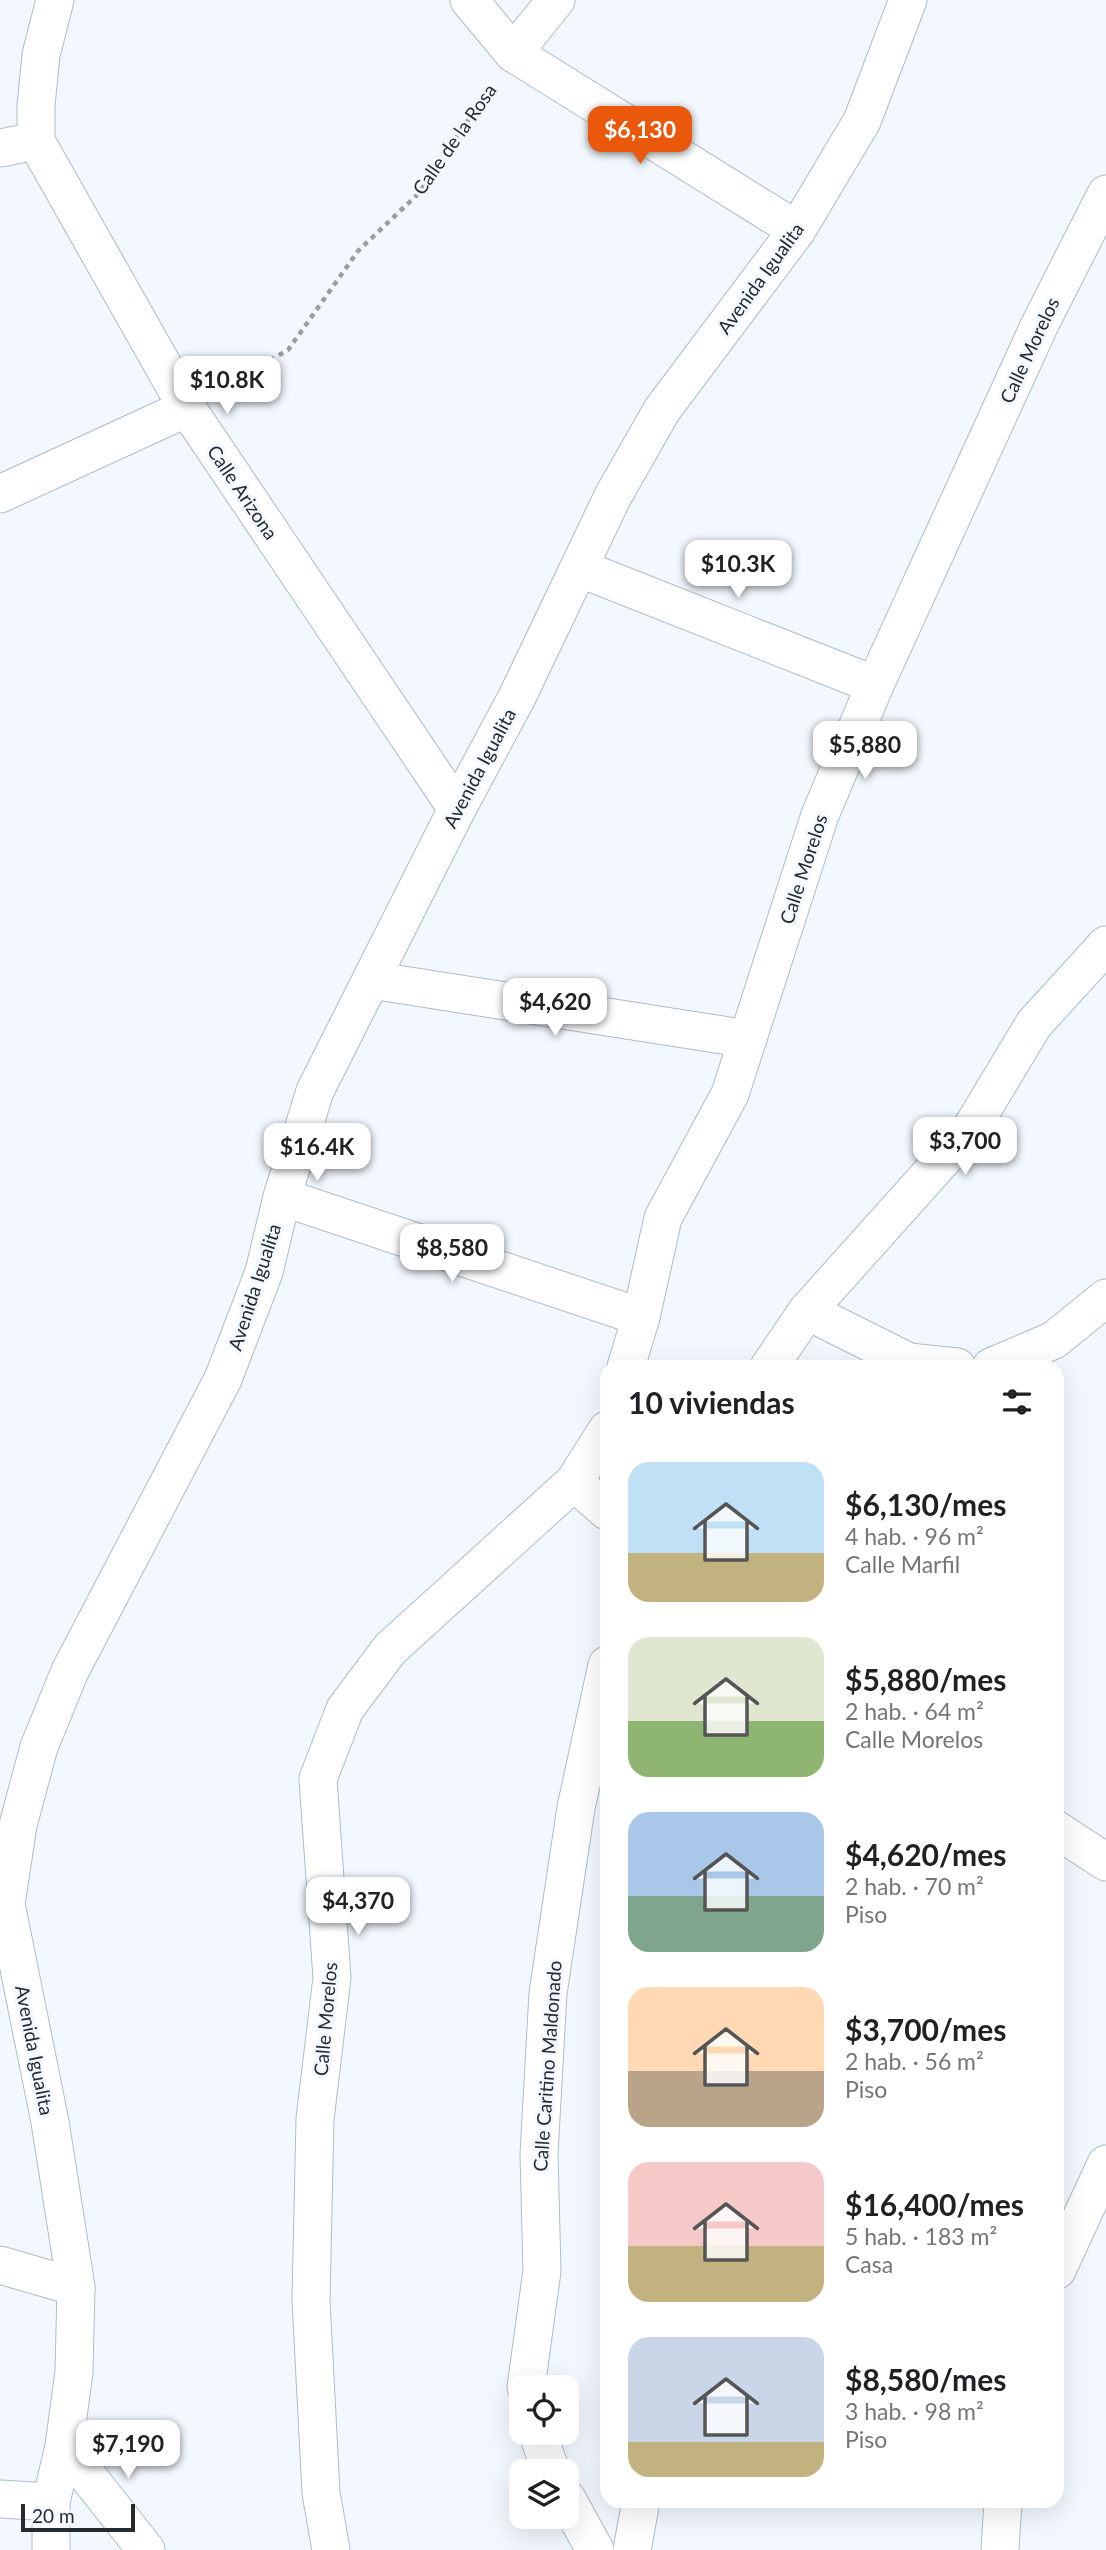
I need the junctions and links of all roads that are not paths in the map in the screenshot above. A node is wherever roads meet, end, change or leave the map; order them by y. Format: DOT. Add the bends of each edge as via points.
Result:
graph roads {
  1 [pos="55,0"];
  2 [pos="469,0"];
  3 [pos="556,0"];
  4 [pos="908,0"];
  5 [pos="513,53"];
  6 [pos="37,141"];
  7 [pos="0,148"];
  8 [pos="1106,194"];
  9 [pos="797,230"];
  10 [pos="187,408"];
  11 [pos="0,494"];
  12 [pos="579,568"];
  13 [pos="875,685"];
  14 [pos="457,809"];
  15 [pos="1106,945"];
  16 [pos="371,980"];
  17 [pos="748,1039"];
  18 [pos="282,1197"];
  19 [pos="1106,1298"];
  20 [pos="807,1311"];
  21 [pos="641,1317"];
  22 [pos="628,1360"];
  23 [pos="774,1360"];
  24 [pos="905,1360"];
  25 [pos="1007,1360"];
  26 [pos="600,1441"];
  27 [pos="574,1482"];
  28 [pos="600,1505"];
  29 [pos="600,1697"];
  30 [pos="1064,1835"];
  31 [pos="1106,1862"];
  32 [pos="3,1903"];
  33 [pos="1106,2164"];
  34 [pos="1064,2252"];
  35 [pos="0,2265"];
  36 [pos="76,2287"];
  37 [pos="528,2375"];
  38 [pos="64,2446"];
  39 [pos="0,2499"];
  40 [pos="51,2502"];
  41 [pos="640,2508"];
  42 [pos="1003,2508"];
  43 [pos="579,2521"];
  44 [pos="51,2550"];
  45 [pos="146,2550"];
  46 [pos="331,2550"];
  47 [pos="595,2550"];
  48 [pos="632,2550"];
  49 [pos="1000,2550"];
  1 -- 6 [label="street, Calle Arizona" via="41,55"];
  2 -- 5 [label="street"];
  3 -- 5 [label="street"];
  4 -- 9 [label="street, Avenida Igualita" via="862,121"];
  5 -- 9 [label="street"];
  6 -- 7 [label="street"];
  6 -- 10 [label="street, Calle Arizona"];
  8 -- 13 [label="street, Calle Morelos"];
  9 -- 12 [label="street, Avenida Igualita" via="662,410"];
  10 -- 11 [label="street"];
  10 -- 14 [label="street, Calle Arizona"];
  12 -- 13 [label="street"];
  12 -- 14 [label="street, Avenida Igualita"];
  13 -- 17 [label="street, Calle Morelos" via="820,815"];
  14 -- 16 [label="street, Avenida Igualita"];
  15 -- 20 [label="street" via="1034,1024 972,1127"];
  16 -- 17 [label="street"];
  16 -- 18 [label="street, Avenida Igualita" via="315,1091"];
  17 -- 21 [label="street, Calle Morelos" via="730,1094 663,1218"];
  18 -- 21 [label="street"];
  18 -- 32 [label="street, Avenida Igualita" via="264,1272 223,1379 70,1671 39,1747"];
  19 -- 25 [label="street" via="1054,1340"];
  20 -- 23 [label="street"];
  20 -- 24 [label="street"];
  21 -- 22 [label="street, Calle Morelos"];
  26 -- 27 [label="street, Calle Morelos"];
  27 -- 28 [label="street"];
  27 -- 46 [label="street, Calle Morelos" via="390,1649 345,1709 317,1779 332,1978 315,2119 311,2300 321,2493"];
  29 -- 37 [label="street, Calle Caritino Maldonado" via="576,1808 548,1993 539,2154 542,2272"];
  30 -- 31 [label="street"];
  32 -- 36 [label="street, Avenida Igualita" via="50,2122"];
  33 -- 34 [label="street"];
  35 -- 36 [label="street"];
  36 -- 38 [label="street, Avenida Igualita" via="74,2371"];
  38 -- 40 [label="street, Avenida Igualita"];
  38 -- 45 [label="street"];
  39 -- 40 [label="street"];
  40 -- 44 [label="street, Avenida Igualita"];
  41 -- 48 [label="street"];
  42 -- 49 [label="street"];
  43 -- 47 [label="street"];
}
